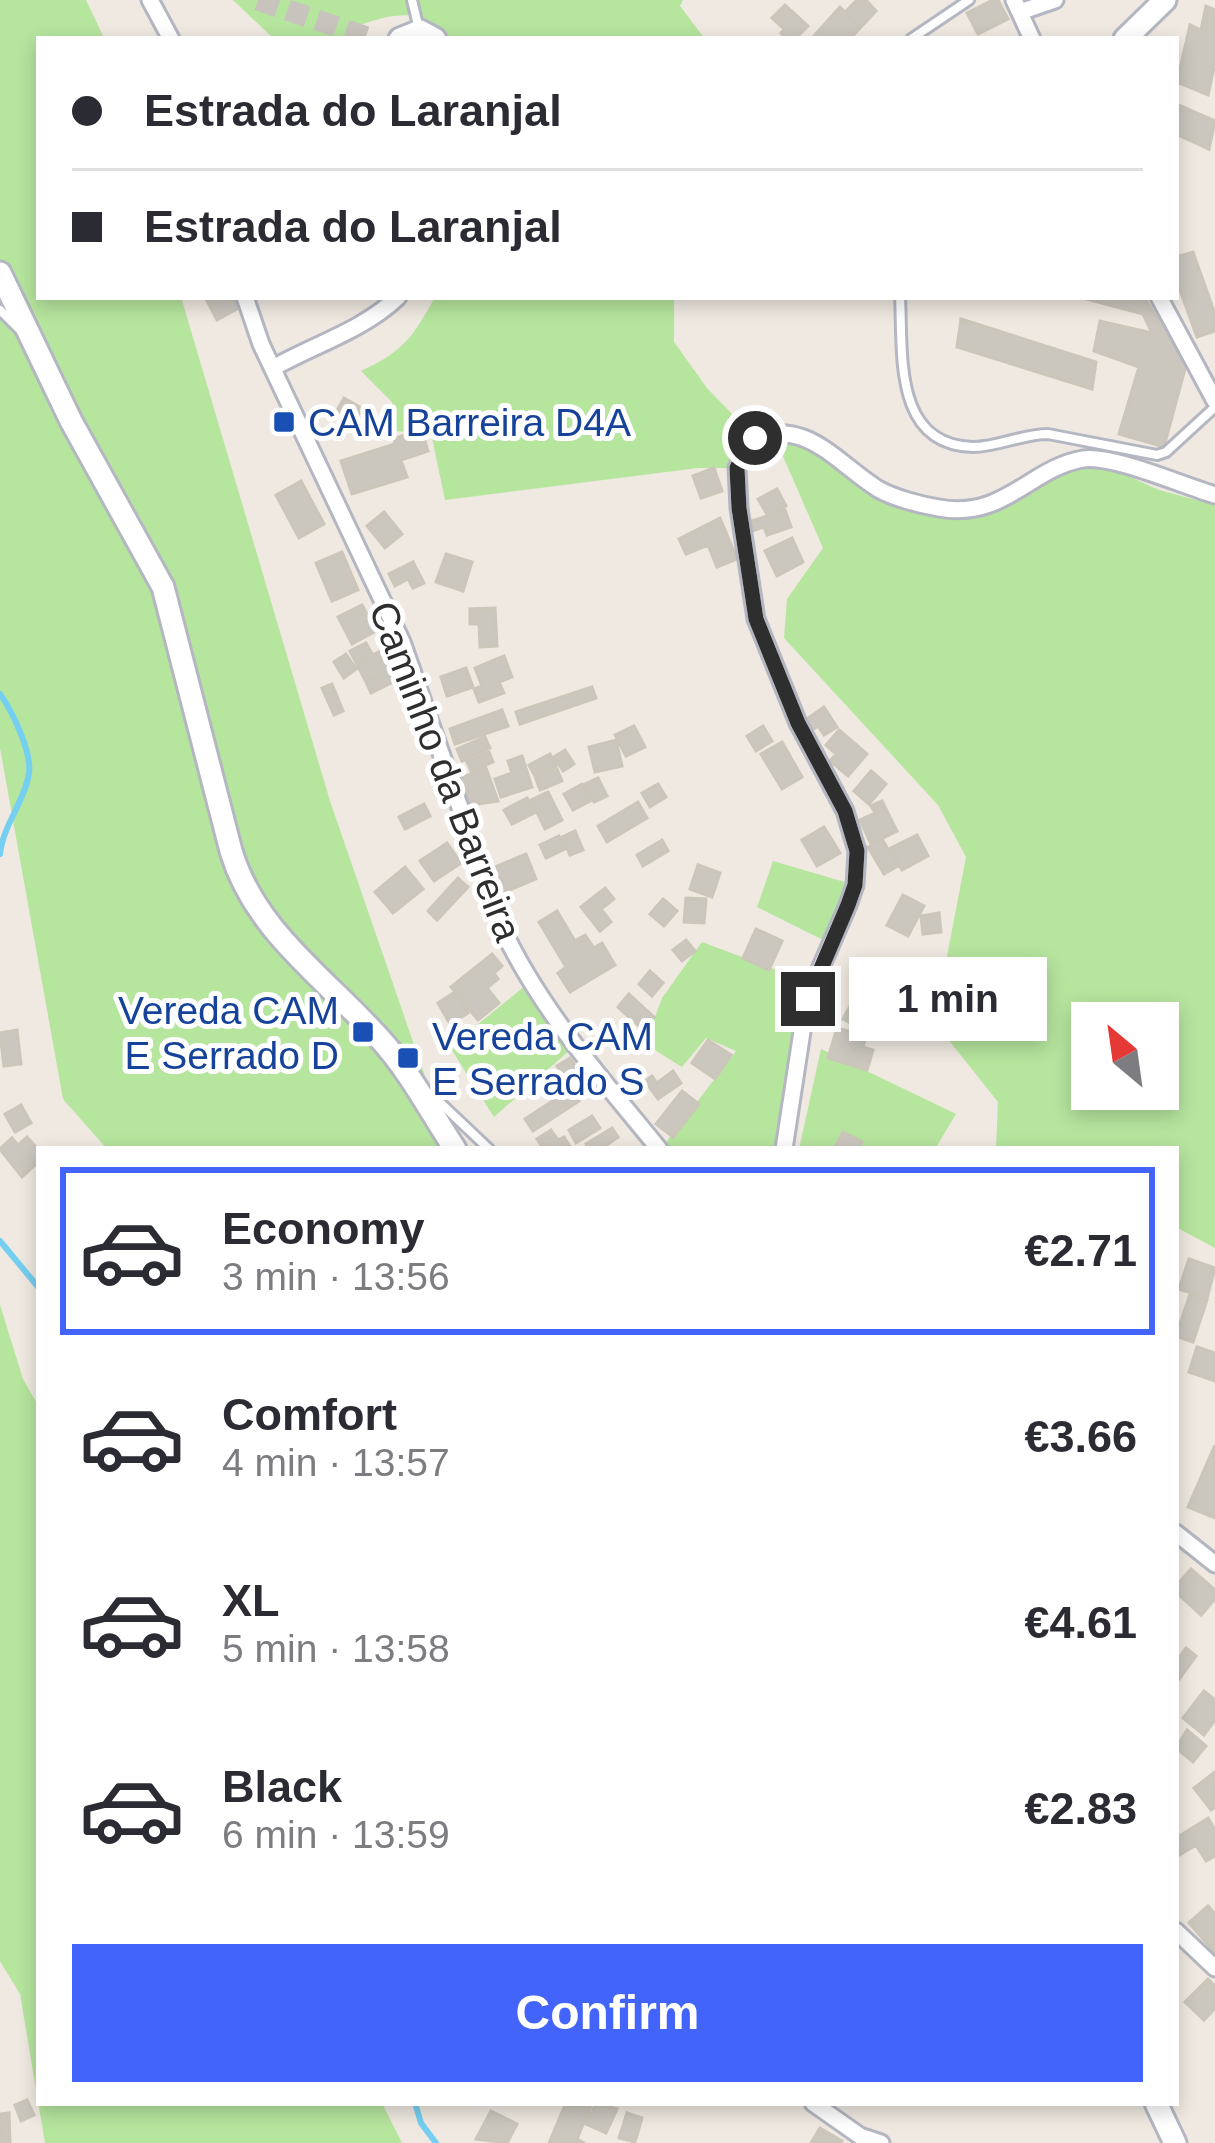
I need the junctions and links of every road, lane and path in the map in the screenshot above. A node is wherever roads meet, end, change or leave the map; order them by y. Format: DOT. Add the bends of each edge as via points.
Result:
graph roads {
  1 [pos="150,0"];
  2 [pos="412,0"];
  3 [pos="970,0"];
  4 [pos="1055,0"];
  5 [pos="1165,0"];
  6 [pos="1017,6"];
  7 [pos="169,36"];
  8 [pos="418,36"];
  9 [pos="916,36"];
  10 [pos="1031,36"];
  11 [pos="1128,36"];
  12 [pos="0,273"];
  13 [pos="246,300"];
  14 [pos="394,300"];
  15 [pos="900,300"];
  16 [pos="1162,300"];
  17 [pos="0,310"];
  18 [pos="40,352"];
  19 [pos="273,368"];
  20 [pos="1210,382"];
  21 [pos="1215,404"];
  22 [pos="1215,495"];
  23 [pos="414,1088"];
  24 [pos="453,1146"];
  25 [pos="486,1146"];
  26 [pos="657,1146"];
  27 [pos="784,1146"];
  28 [pos="1179,1535"];
  29 [pos="1215,1564"];
  30 [pos="1179,1934"];
  31 [pos="1215,1968"];
  32 [pos="818,2106"];
  33 [pos="1157,2106"];
  34 [pos="881,2143"];
  35 [pos="1174,2143"];
  1 -- 7 [label="street"];
  2 -- 8 [label="lane"];
  3 -- 9 [label="lane"];
  4 -- 6 [label="street"];
  5 -- 11 [label="main road"];
  6 -- 10 [label="street"];
  12 -- 18 [label="main road"];
  13 -- 19 [label="street, Caminho da Barreira"];
  14 -- 19 [label="street" via="355,329"];
  15 -- 21 [label="lane" via="910,409 954,444 1048,434 1157,455"];
  16 -- 20 [label="street"];
  17 -- 18 [label="lane"];
  18 -- 23 [label="main road" via="170,605 244,887 261,916 383,1042"];
  19 -- 26 [label="street, Caminho da Barreira" via="402,642 520,965"];
  20 -- 21 [label="street"];
  22 -- 27 [label="street" via="1088,458 994,505 942,509 882,492 792,433 772,430 750,440 737,468 756,619 857,851 855,885 808,999"];
  23 -- 24 [label="main road"];
  23 -- 25 [label="lane" via="429,1092"];
  28 -- 29 [label="street"];
  30 -- 31 [label="street"];
  32 -- 34 [label="street"];
  33 -- 35 [label="main road"];
}
